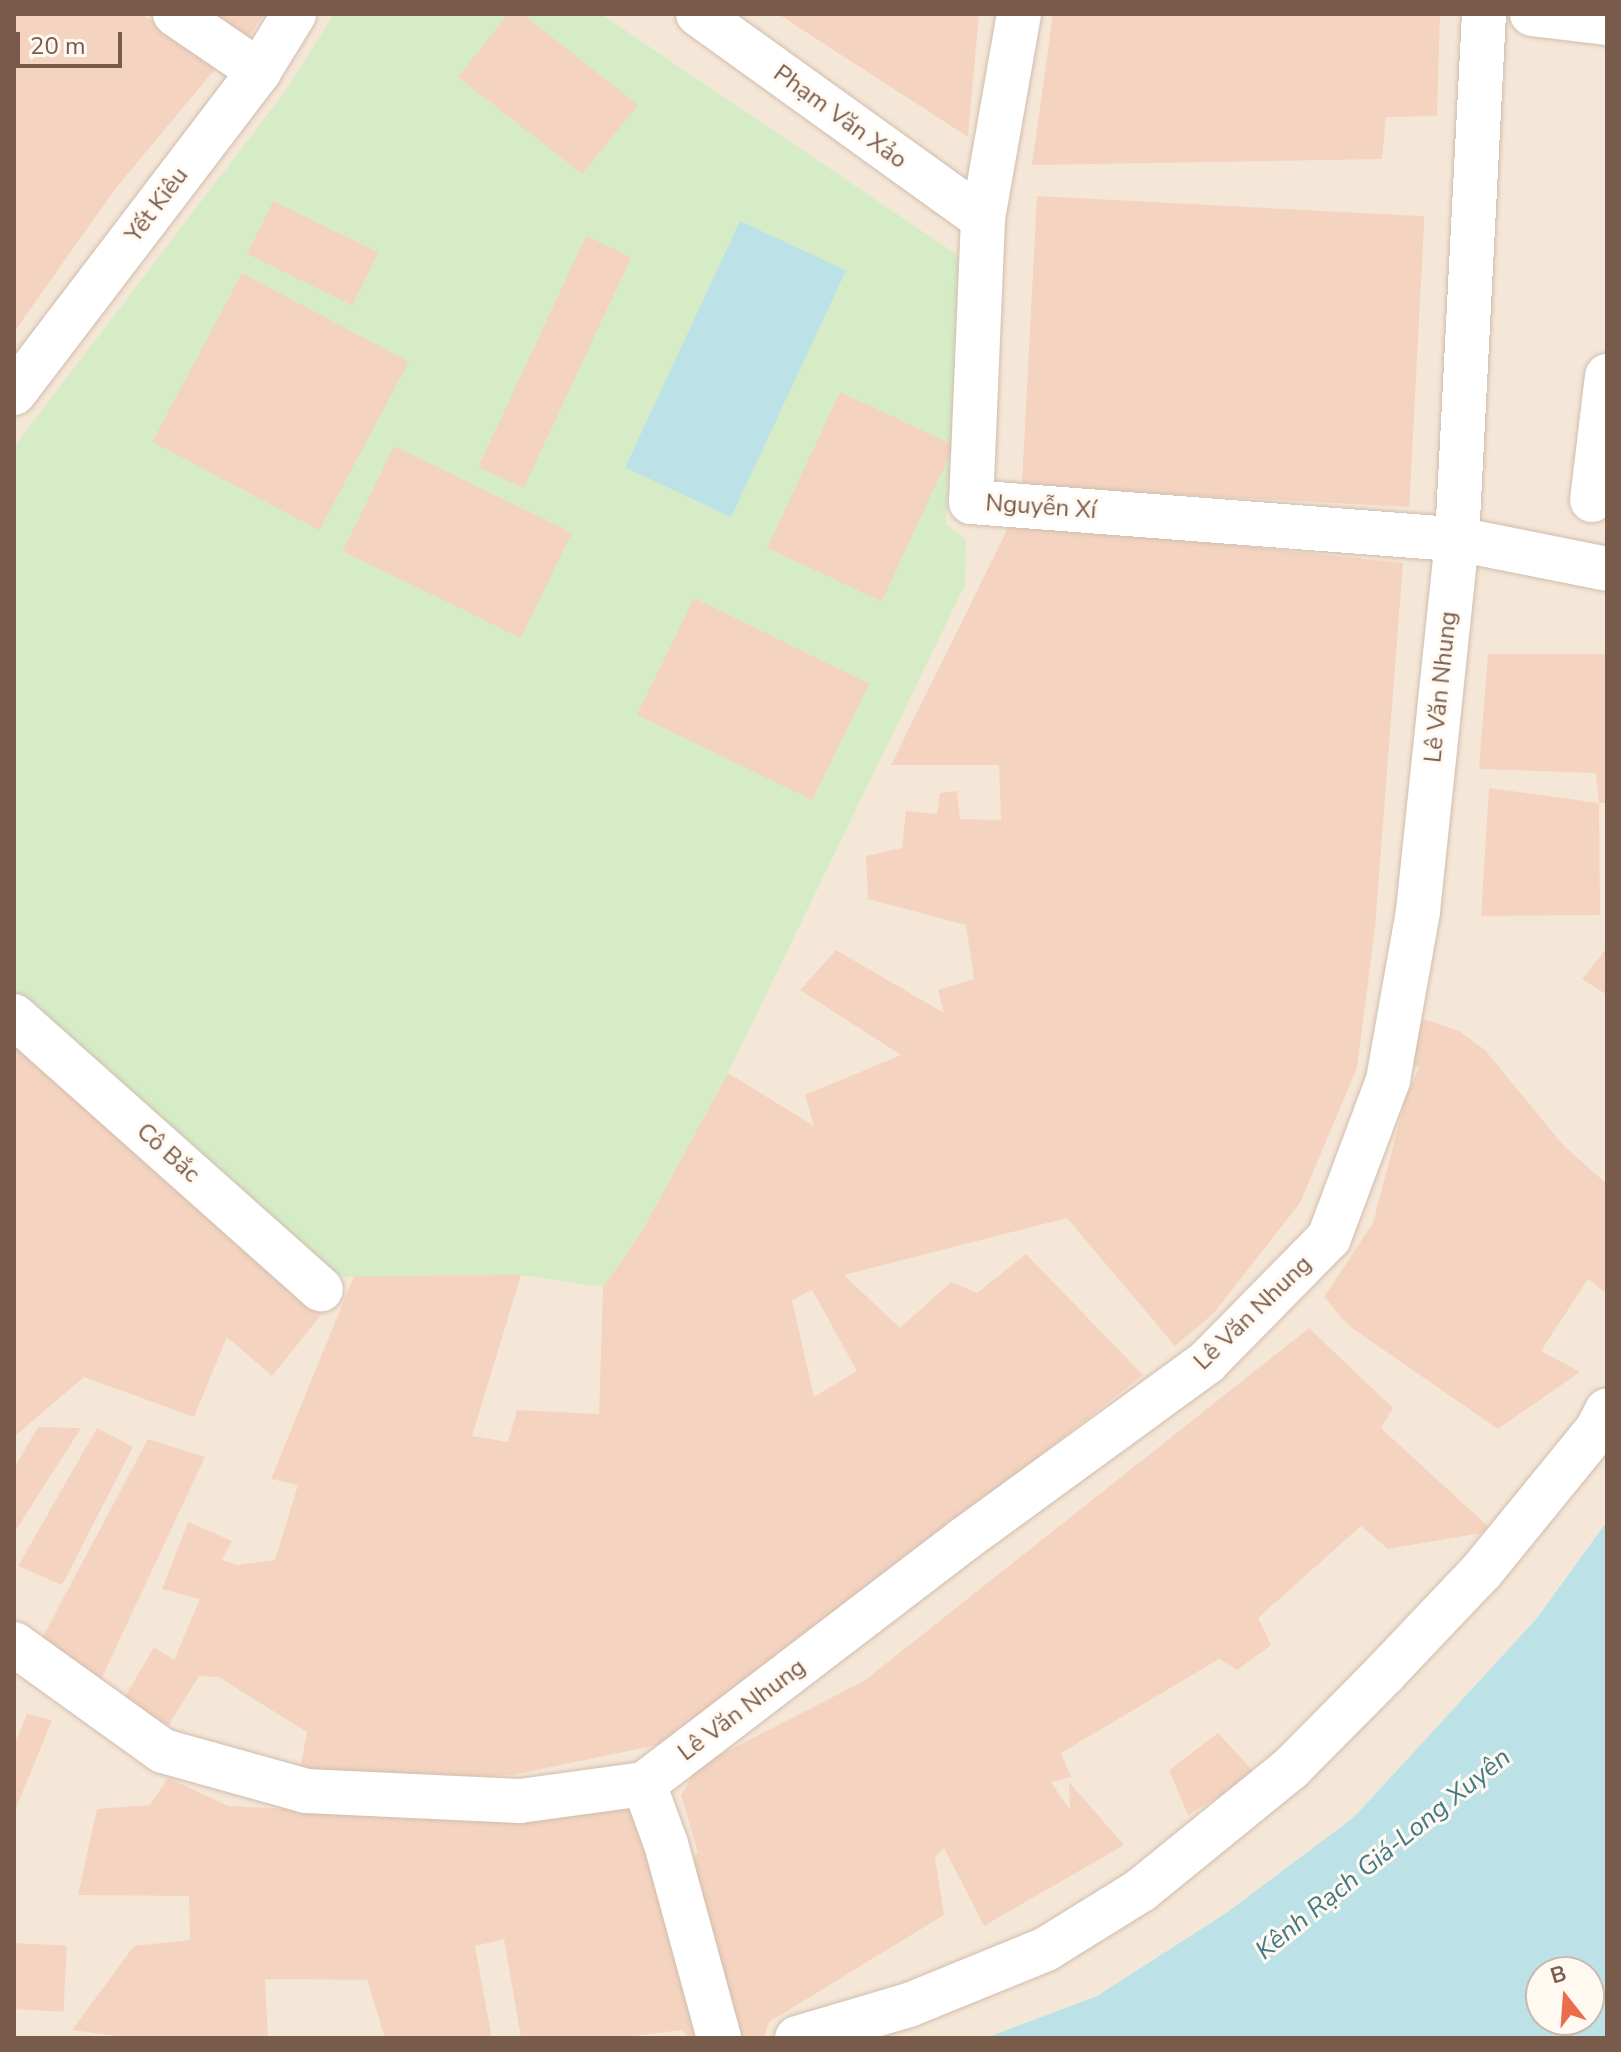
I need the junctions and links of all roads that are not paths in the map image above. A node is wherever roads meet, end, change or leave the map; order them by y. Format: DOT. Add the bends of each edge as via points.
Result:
graph roads {
  1 [pos="175,14"];
  2 [pos="294,14"];
  3 [pos="698,14"];
  4 [pos="1019,14"];
  5 [pos="1484,14"];
  6 [pos="1532,14"];
  7 [pos="1607,23"];
  8 [pos="259,71"];
  9 [pos="983,219"];
  10 [pos="1607,376"];
  11 [pos="14,393"];
  12 [pos="1592,500"];
  13 [pos="1457,539"];
  14 [pos="1607,569"];
  15 [pos="14,1016"];
  16 [pos="321,1290"];
  17 [pos="1607,1410"];
  18 [pos="14,1644"];
  19 [pos="644,1784"];
  20 [pos="719,2038"];
  21 [pos="797,2038"];
  1 -- 8 [label="street"];
  2 -- 8 [label="street, Yết Kiêu"];
  3 -- 9 [label="street, Phạm Văn Xảo"];
  4 -- 9 [label="street, Nguyễn Xí"];
  5 -- 13 [label="street, Lê Văn Nhung"];
  6 -- 7 [label="street"];
  8 -- 11 [label="street, Yết Kiêu"];
  9 -- 13 [label="street, Nguyễn Xí" via="971,502"];
  10 -- 12 [label="street"];
  13 -- 14 [label="street"];
  13 -- 19 [label="street, Lê Văn Nhung" via="1418,911 1388,1080 1329,1238 1207,1362"];
  15 -- 16 [label="street, Cô Bắc"];
  17 -- 21 [label="street" via="1597,1430 1481,1572 1385,1673 1290,1769 1141,1890 1046,1949 909,2005"];
  18 -- 19 [label="street, Lê Văn Nhung" via="163,1751 306,1791 520,1801"];
  19 -- 20 [label="street" via="666,1844"];
}
